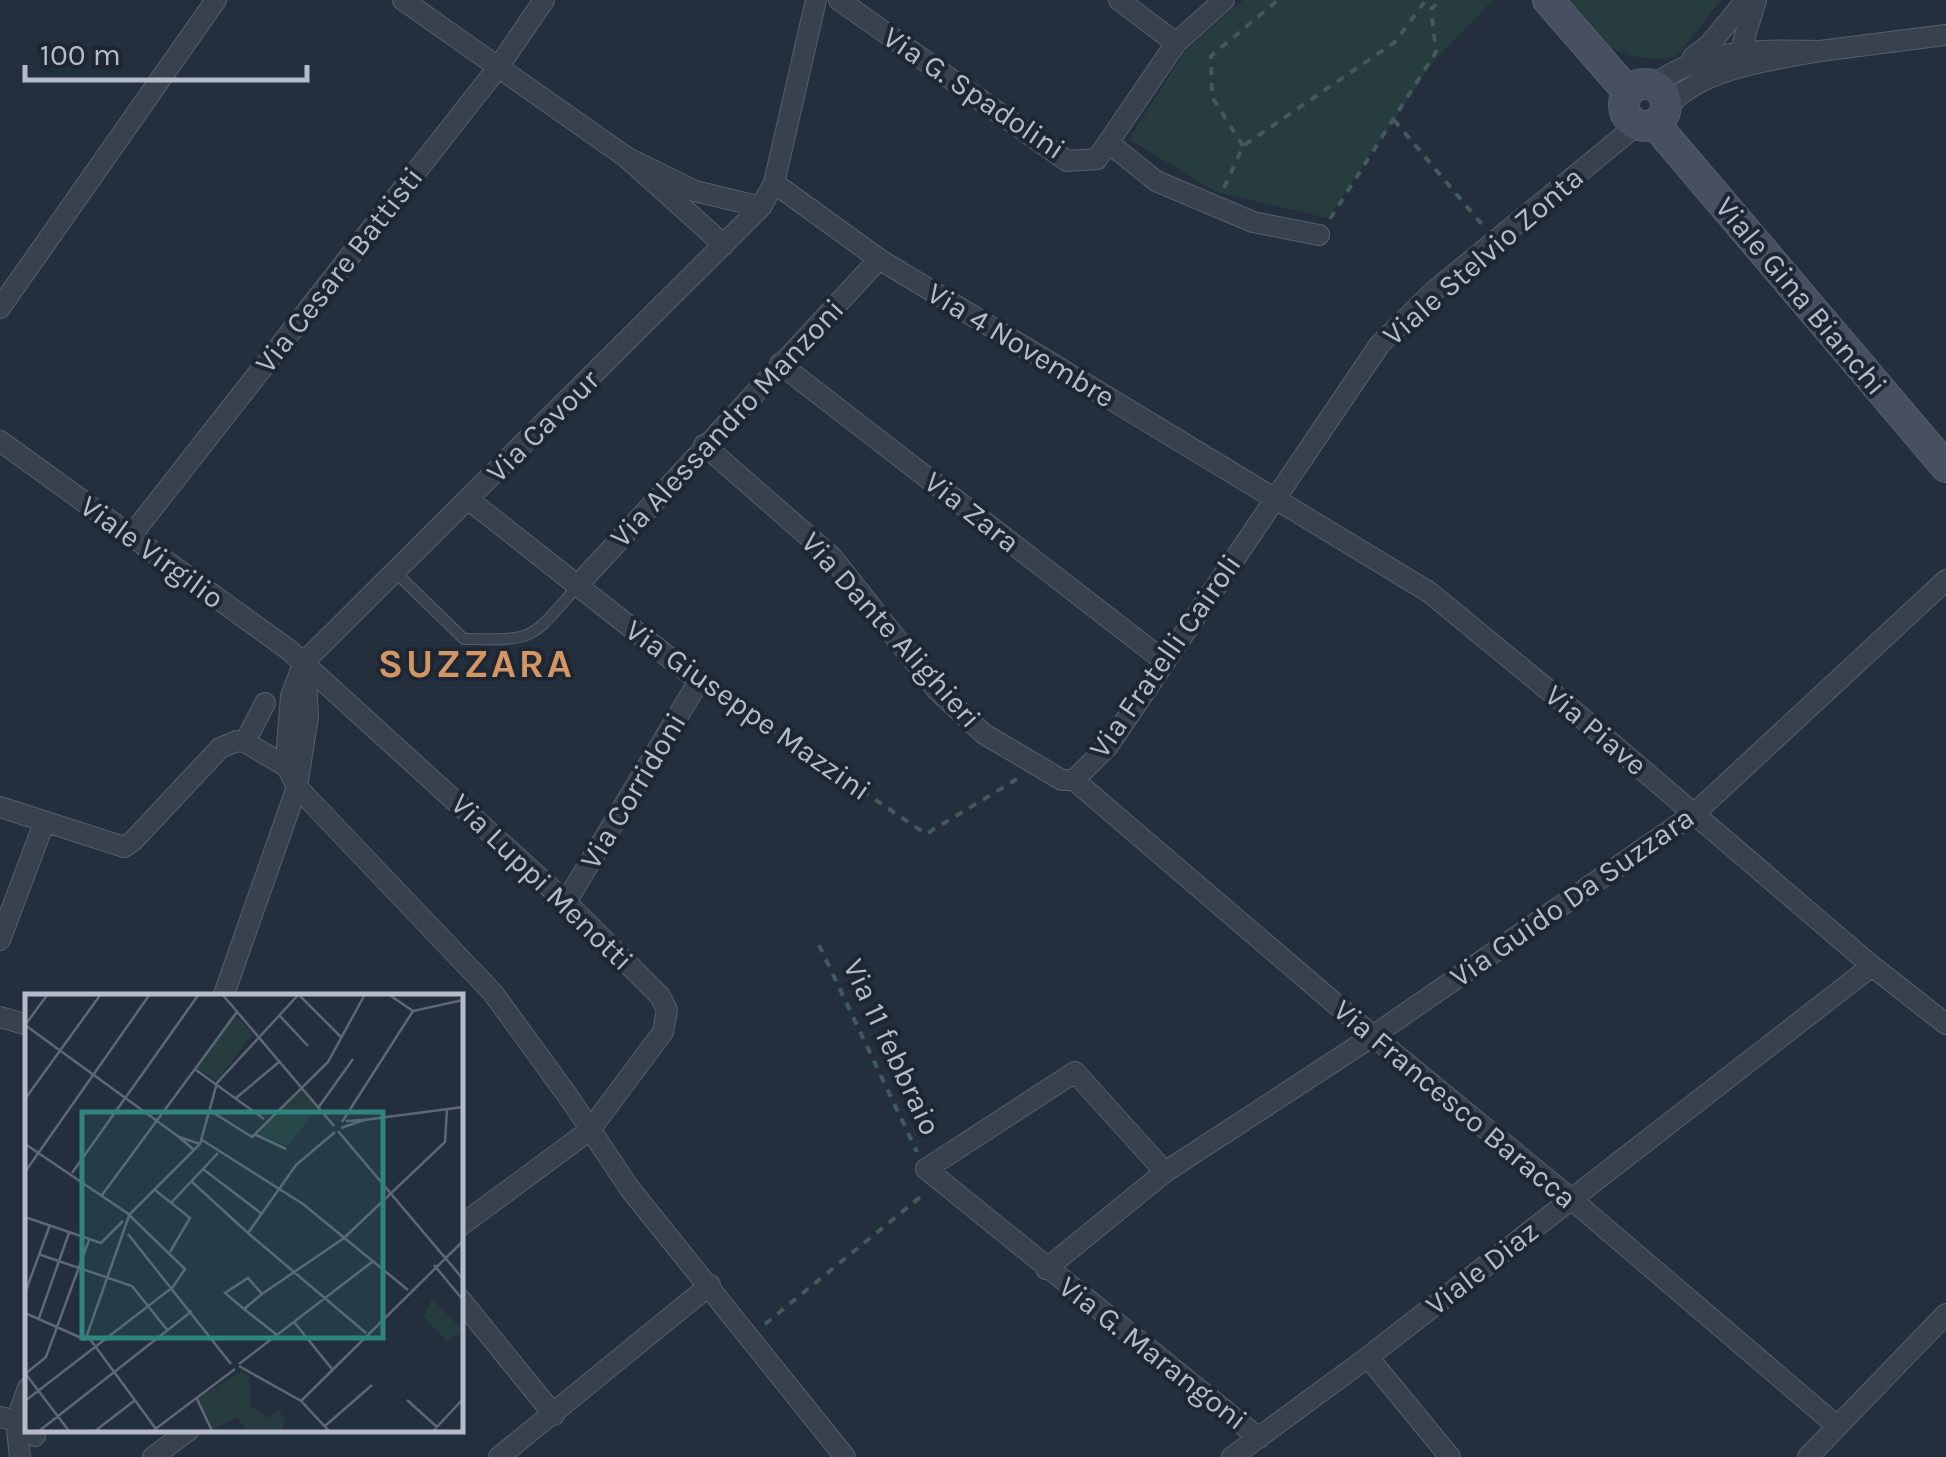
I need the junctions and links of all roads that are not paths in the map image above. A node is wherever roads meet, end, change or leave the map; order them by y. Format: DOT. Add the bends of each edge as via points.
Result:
graph roads {
  1 [pos="216,0"];
  2 [pos="403,0"];
  3 [pos="544,0"];
  4 [pos="816,0"];
  5 [pos="839,0"];
  6 [pos="1119,0"];
  7 [pos="1224,0"];
  8 [pos="1548,0"];
  9 [pos="1746,0"];
  10 [pos="1756,0"];
  11 [pos="1946,35"];
  12 [pos="1176,43"];
  13 [pos="1820,51"];
  14 [pos="1740,52"];
  15 [pos="499,66"];
  16 [pos="1682,66"];
  17 [pos="1705,81"];
  18 [pos="1648,107"];
  19 [pos="1108,143"];
  20 [pos="626,158"];
  21 [pos="774,182"];
  22 [pos="761,208"];
  23 [pos="1319,235"];
  24 [pos="724,245"];
  25 [pos="879,259"];
  26 [pos="0,308"];
  27 [pos="780,364"];
  28 [pos="0,440"];
  29 [pos="704,445"];
  30 [pos="1946,467"];
  31 [pos="1275,497"];
  32 [pos="469,500"];
  33 [pos="130,537"];
  34 [pos="395,572"];
  35 [pos="1946,580"];
  36 [pos="576,588"];
  37 [pos="1164,660"];
  38 [pos="304,662"];
  39 [pos="699,681"];
  40 [pos="264,703"];
  41 [pos="245,742"];
  42 [pos="1038,766"];
  43 [pos="287,767"];
  44 [pos="1074,780"];
  45 [pos="297,787"];
  46 [pos="0,807"];
  47 [pos="1694,813"];
  48 [pos="44,823"];
  49 [pos="566,902"];
  50 [pos="0,940"];
  51 [pos="1872,966"];
  52 [pos="224,994"];
  53 [pos="0,1017"];
  54 [pos="25,1024"];
  55 [pos="1946,1024"];
  56 [pos="1373,1036"];
  57 [pos="590,1130"];
  58 [pos="1164,1172"];
  59 [pos="1570,1198"];
  60 [pos="462,1225"];
  61 [pos="1046,1269"];
  62 [pos="710,1285"];
  63 [pos="462,1300"];
  64 [pos="1946,1314"];
  65 [pos="1368,1357"];
  66 [pos="25,1392"];
  67 [pos="554,1415"];
  68 [pos="1837,1426"];
  69 [pos="187,1432"];
  70 [pos="18,1435"];
  71 [pos="1259,1438"];
  72 [pos="153,1457"];
  73 [pos="500,1457"];
  74 [pos="844,1457"];
  75 [pos="1232,1457"];
  76 [pos="1450,1457"];
  77 [pos="1808,1457"];
  1 -- 26 [label="street"];
  2 -- 15 [label="street"];
  3 -- 15 [label="street, Via Cesare Battisti"];
  4 -- 21 [label="street, Via Cavour"];
  5 -- 19 [label="street, Via G. Spadolini" via="1067,161 1097,159"];
  6 -- 12 [label="street"];
  7 -- 12 [label="street, Via G. Spadolini"];
  8 -- 18 [label="street, Viale Gina Bianchi"];
  9 -- 16 [label="street"];
  10 -- 14 [label="street"];
  11 -- 13 [label="street, Viale Stelvio Zonta"];
  12 -- 19 [label="street, Via G. Spadolini"];
  13 -- 14 [label="street, Viale Stelvio Zonta"];
  13 -- 17 [label="street, Viale Stelvio Zonta"];
  14 -- 16 [label="street, Viale Stelvio Zonta"];
  14 -- 17 [label="street"];
  15 -- 20 [label="street"];
  15 -- 33 [label="street, Via Cesare Battisti"];
  16 -- 18 [label="street, Viale Stelvio Zonta"];
  17 -- 18 [label="street, Viale Stelvio Zonta"];
  18 -- 30 [label="street, Viale Gina Bianchi"];
  18 -- 31 [label="street, Viale Stelvio Zonta" via="1380,344"];
  19 -- 23 [label="street" via="1156,181 1253,222"];
  20 -- 22 [label="street" via="695,191"];
  20 -- 24 [label="street"];
  21 -- 22 [label="street, Via Cavour"];
  21 -- 25 [label="street, Via 4 Novembre"];
  22 -- 24 [label="street, Via Cavour"];
  24 -- 32 [label="street, Via Cavour"];
  25 -- 27 [label="street, Via Alessandro Manzoni"];
  25 -- 31 [label="street, Via 4 Novembre"];
  27 -- 29 [label="street, Via Alessandro Manzoni"];
  27 -- 37 [label="street, Via Zara"];
  28 -- 33 [label="street, Viale Virgilio"];
  29 -- 36 [label="street, Via Alessandro Manzoni"];
  29 -- 42 [label="street, Via Dante Alighieri" via="832,557 937,690 984,734"];
  31 -- 37 [label="street, Via Fratelli Cairoli"];
  31 -- 47 [label="street, Via Piave" via="1428,592"];
  32 -- 34 [label="street, Via Cavour"];
  32 -- 36 [label="street, Via Giuseppe Mazzini"];
  33 -- 38 [label="street, Viale Virgilio"];
  34 -- 36 [label="lane" via="464,638 519,640 536,633"];
  34 -- 38 [label="street, Via Cavour"];
  35 -- 47 [label="street, Via Guido Da Suzzara"];
  36 -- 39 [label="street, Via Giuseppe Mazzini"];
  37 -- 44 [label="street, Via Fratelli Cairoli" via="1108,746"];
  38 -- 43 [label="street" via="291,696"];
  38 -- 45 [label="street" via="308,716"];
  38 -- 49 [label="street, Via Luppi Menotti"];
  39 -- 49 [label="street, Via Corridoni"];
  40 -- 41 [label="street"];
  41 -- 43 [label="street"];
  41 -- 48 [label="street" via="220,748 124,847"];
  42 -- 44 [label="street, Via Fratelli Cairoli"];
  43 -- 45 [label="street"];
  44 -- 56 [label="street, Via Francesco Baracca"];
  45 -- 52 [label="street"];
  45 -- 57 [label="street" via="493,993"];
  46 -- 48 [label="street"];
  47 -- 51 [label="street, Via Piave"];
  47 -- 56 [label="street, Via Guido Da Suzzara"];
  48 -- 50 [label="street"];
  49 -- 57 [label="street, Via Luppi Menotti" via="667,1010 663,1032"];
  51 -- 55 [label="street, Via Piave"];
  51 -- 59 [label="street, Viale Diaz"];
  53 -- 54 [label="street"];
  56 -- 58 [label="street, Via Guido Da Suzzara"];
  56 -- 59 [label="street, Via Francesco Baracca"];
  57 -- 60 [label="street"];
  57 -- 62 [label="street"];
  58 -- 61 [label="street, Via Guido Da Suzzara"];
  58 -- 61 [label="street, Via G. Marangoni" via="1075,1072 933,1175"];
  59 -- 65 [label="street, Viale Diaz"];
  59 -- 68 [label="street, Via Francesco Baracca"];
  61 -- 71 [label="street, Via G. Marangoni"];
  62 -- 67 [label="street"];
  62 -- 74 [label="street"];
  63 -- 67 [label="street"];
  64 -- 68 [label="street"];
  65 -- 71 [label="street, Viale Diaz"];
  65 -- 76 [label="street"];
  66 -- 70 [label="street"];
  67 -- 73 [label="street"];
  68 -- 77 [label="street"];
  69 -- 72 [label="street"];
  71 -- 75 [label="street, Viale Diaz"];
}
